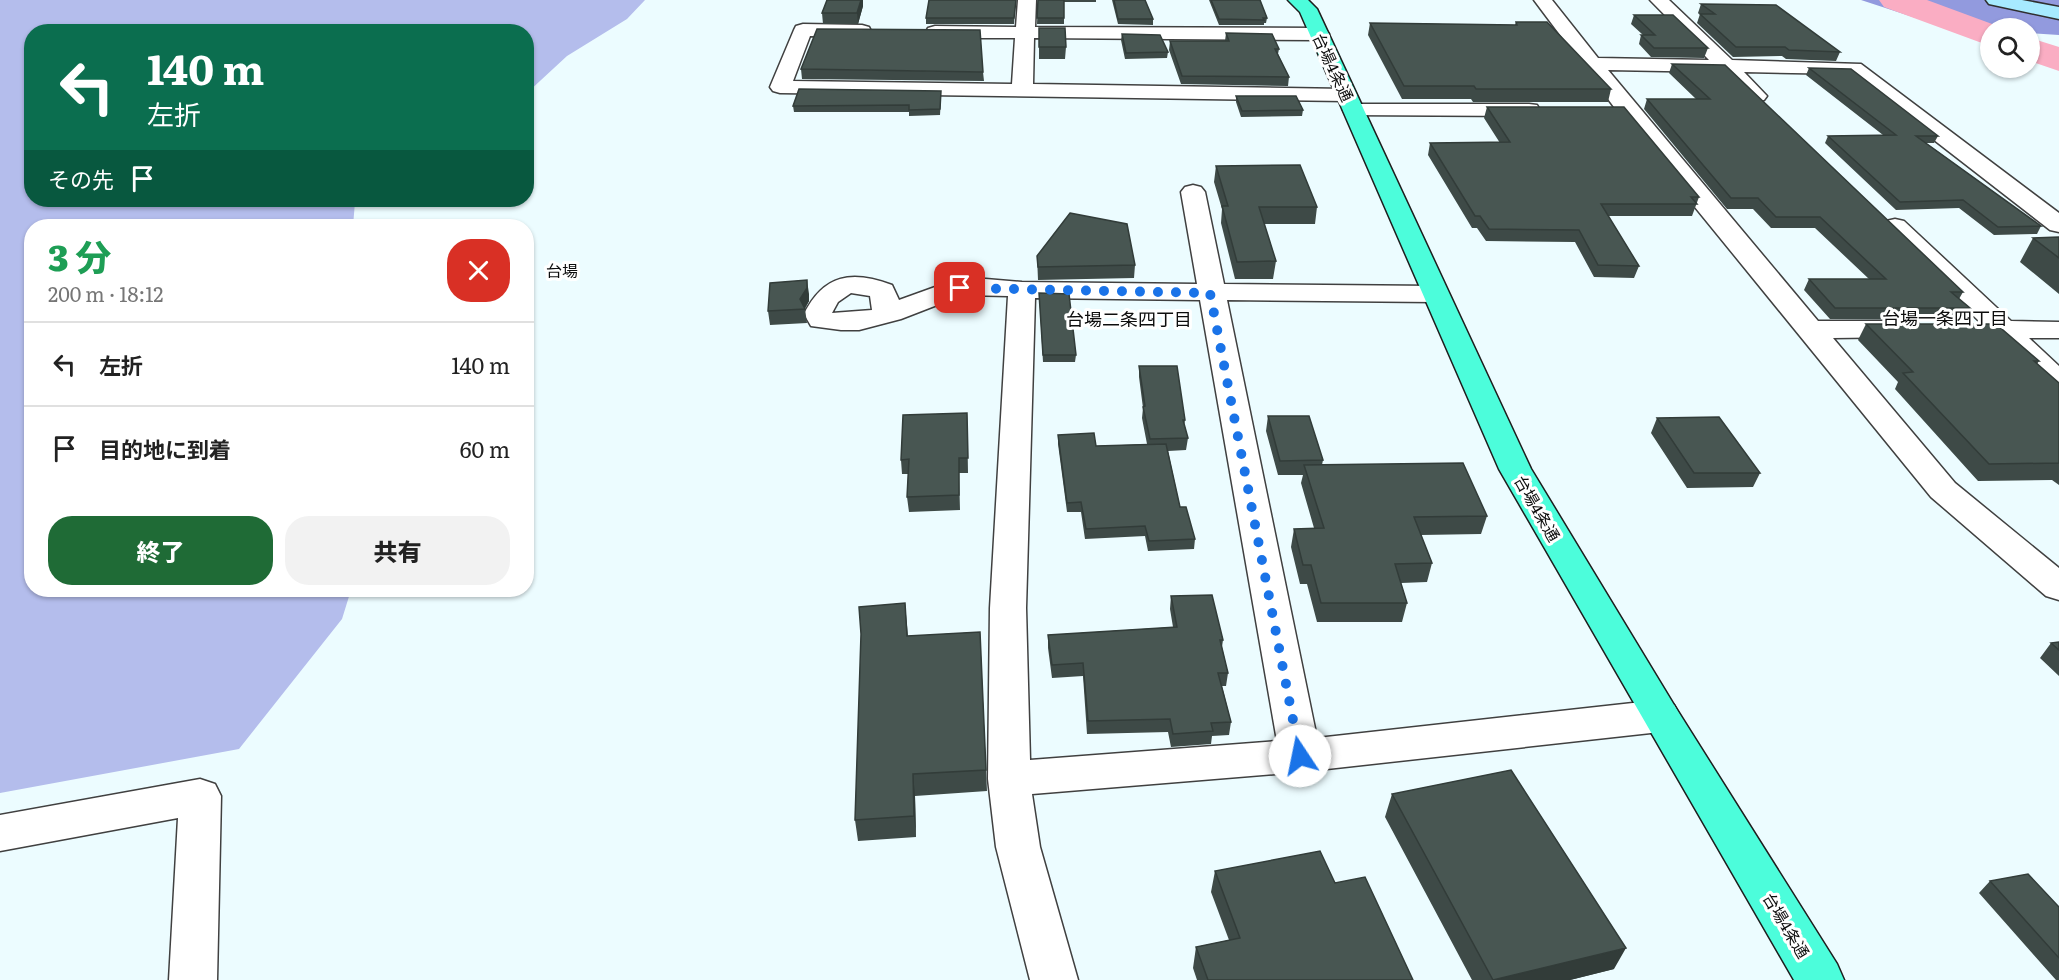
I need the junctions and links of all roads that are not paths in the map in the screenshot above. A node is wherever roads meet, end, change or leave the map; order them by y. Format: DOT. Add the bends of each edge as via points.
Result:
graph roads {
  1 [pos="1027,0"];
  2 [pos="1544,0"];
  3 [pos="1659,0"];
  4 [pos="1995,0"];
  5 [pos="1310,11"];
  6 [pos="2059,13"];
  7 [pos="884,31"];
  8 [pos="920,32"];
  9 [pos="1024,33"];
  10 [pos="1591,64"];
  11 [pos="1725,65"];
  12 [pos="1022,90"];
  13 [pos="1350,103"];
  14 [pos="1544,110"];
  15 [pos="1777,115"];
  16 [pos="1193,192"];
  17 [pos="1881,214"];
  18 [pos="2059,225"];
  19 [pos="1022,290"];
  20 [pos="1210,293"];
  21 [pos="1435,294"];
  22 [pos="885,315"];
  23 [pos="1934,329"];
  24 [pos="1969,329"];
  25 [pos="2003,329"];
  26 [pos="1808,330"];
  27 [pos="2059,330"];
  28 [pos="2059,382"];
  29 [pos="2059,587"];
  30 [pos="1660,716"];
  31 [pos="1300,756"];
  32 [pos="1009,779"];
  33 [pos="0,833"];
  34 [pos="192,980"];
  35 [pos="1054,980"];
  36 [pos="1820,980"];
  1 -- 9 [label="street"];
  2 -- 10 [label="street"];
  3 -- 11 [label="street"];
  4 -- 6 [label="street"];
  5 -- 9 [label="street"];
  5 -- 13 [label="highway, 台場4条通"];
  7 -- 12 [label="street" via="803,30 780,87"];
  8 -- 9 [label="street"];
  9 -- 12 [label="street"];
  10 -- 11 [label="street"];
  10 -- 26 [label="street" via="1616,110"];
  11 -- 15 [label="street"];
  11 -- 18 [label="street" via="1854,68"];
  12 -- 13 [label="street"];
  13 -- 14 [label="street"];
  13 -- 21 [label="highway, 台場4条通"];
  16 -- 20 [label="street"];
  17 -- 25 [label="street"];
  19 -- 20 [label="street"];
  19 -- 22 [label="street" via="960,288"];
  19 -- 32 [label="street" via="1008,608"];
  20 -- 21 [label="street"];
  20 -- 31 [label="street"];
  21 -- 30 [label="highway, 台場4条通" via="1515,469"];
  23 -- 26 [label="street"];
  24 -- 25 [label="street"];
  25 -- 27 [label="street"];
  25 -- 28 [label="street"];
  26 -- 29 [label="street" via="1943,490"];
  30 -- 31 [label="street"];
  30 -- 36 [label="highway, 台場4条通"];
  31 -- 32 [label="street"];
  32 -- 35 [label="street" via="1018,847"];
  33 -- 34 [label="street" via="200,796"];
}
